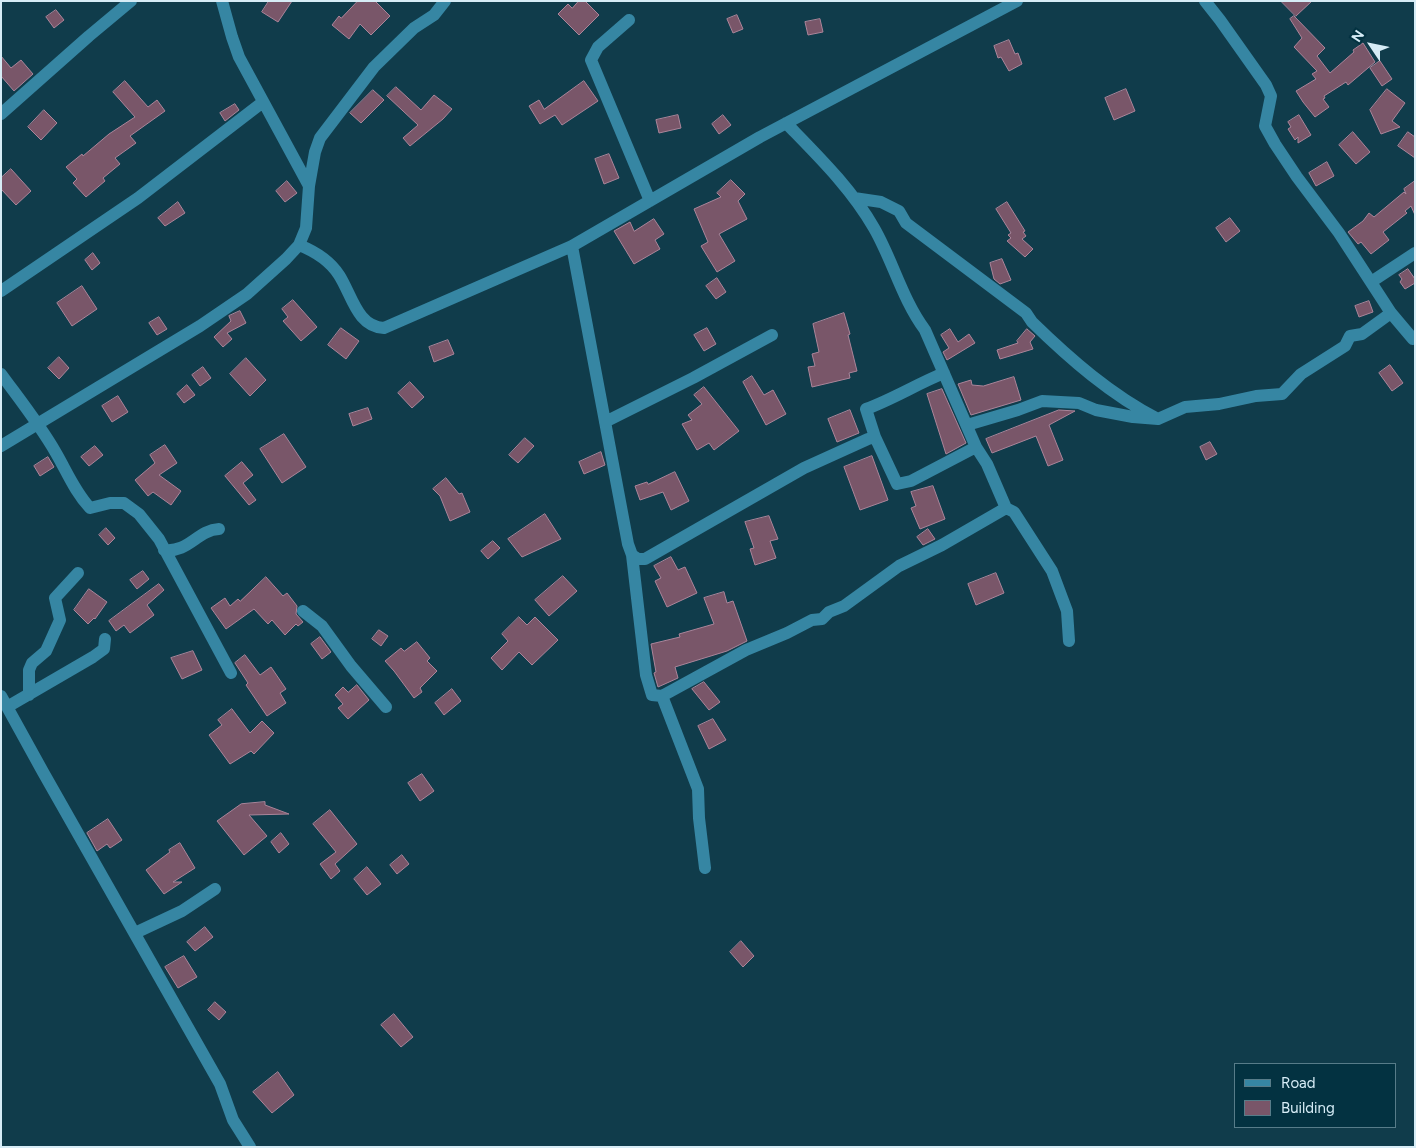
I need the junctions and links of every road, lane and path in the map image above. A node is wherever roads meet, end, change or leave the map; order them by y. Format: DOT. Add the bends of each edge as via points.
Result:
graph roads {
  1 [pos="131,1"];
  2 [pos="445,1"];
  3 [pos="1017,1"];
  4 [pos="1205,1"];
  5 [pos="227,4"];
  6 [pos="629,20"];
  7 [pos="263,102"];
  8 [pos="1,114"];
  9 [pos="786,123"];
  10 [pos="309,186"];
  11 [pos="854,198"];
  12 [pos="650,201"];
  13 [pos="299,246"];
  14 [pos="572,246"];
  15 [pos="1415,253"];
  16 [pos="1371,282"];
  17 [pos="1,291"];
  18 [pos="1391,313"];
  19 [pos="772,335"];
  20 [pos="1412,339"];
  21 [pos="944,373"];
  22 [pos="1,374"];
  23 [pos="1158,419"];
  24 [pos="605,422"];
  25 [pos="38,424"];
  26 [pos="967,425"];
  27 [pos="875,438"];
  28 [pos="1,446"];
  29 [pos="976,447"];
  30 [pos="1006,508"];
  31 [pos="219,529"];
  32 [pos="164,550"];
  33 [pos="632,555"];
  34 [pos="78,573"];
  35 [pos="303,611"];
  36 [pos="105,639"];
  37 [pos="1069,641"];
  38 [pos="231,673"];
  39 [pos="29,695"];
  40 [pos="662,696"];
  41 [pos="4,701"];
  42 [pos="386,708"];
  43 [pos="705,868"];
  44 [pos="215,890"];
  45 [pos="135,933"];
  46 [pos="250,1147"];
  1 -- 8 [label="street"];
  2 -- 10 [label="street" via="434,15 414,28 374,67 330,122 314,152"];
  3 -- 9 [label="street"];
  4 -- 16 [label="street" via="1266,85 1271,96 1265,126 1275,144"];
  5 -- 7 [label="street" via="239,57"];
  6 -- 12 [label="street" via="598,47 591,60"];
  7 -- 10 [label="street"];
  7 -- 17 [label="street" via="138,198"];
  9 -- 11 [label="street" via="836,173"];
  9 -- 12 [label="street"];
  10 -- 13 [label="street" via="306,228"];
  11 -- 21 [label="street" via="875,229"];
  11 -- 23 [label="street" via="881,202 899,211 906,223 1026,313 1083,369 1135,407"];
  12 -- 14 [label="street"];
  13 -- 14 [label="street" via="317,254 338,274 359,313 375,328 384,328"];
  13 -- 25 [label="street" via="247,294"];
  14 -- 24 [label="street"];
  15 -- 16 [label="street"];
  16 -- 18 [label="street"];
  18 -- 20 [label="street"];
  18 -- 23 [label="street" via="1362,334 1350,336 1345,346 1301,374 1282,394 1185,407"];
  19 -- 24 [label="street"];
  21 -- 26 [label="street"];
  21 -- 27 [label="street" via="866,409"];
  22 -- 25 [label="street"];
  23 -- 26 [label="street" via="1096,410 1078,403 1042,401"];
  24 -- 33 [label="street"];
  25 -- 28 [label="street"];
  25 -- 32 [label="street" via="79,497 90,508 124,503 139,514"];
  26 -- 29 [label="street"];
  27 -- 29 [label="street" via="897,484"];
  27 -- 33 [label="street" via="804,468 644,559"];
  29 -- 30 [label="street"];
  30 -- 37 [label="street" via="1014,512 1052,571 1067,611"];
  30 -- 40 [label="street" via="899,566 822,619 812,620 746,650"];
  31 -- 32 [label="street" via="182,548"];
  32 -- 38 [label="street"];
  33 -- 40 [label="street" via="646,675 652,695"];
  34 -- 39 [label="street" via="55,598 60,620 46,652 32,663 29,670"];
  35 -- 42 [label="street" via="322,626"];
  36 -- 39 [label="street" via="104,649"];
  39 -- 41 [label="street"];
  40 -- 43 [label="street" via="698,789"];
  41 -- 45 [label="street"];
  44 -- 45 [label="street" via="182,912"];
  45 -- 46 [label="street" via="220,1084 233,1120"];
}
